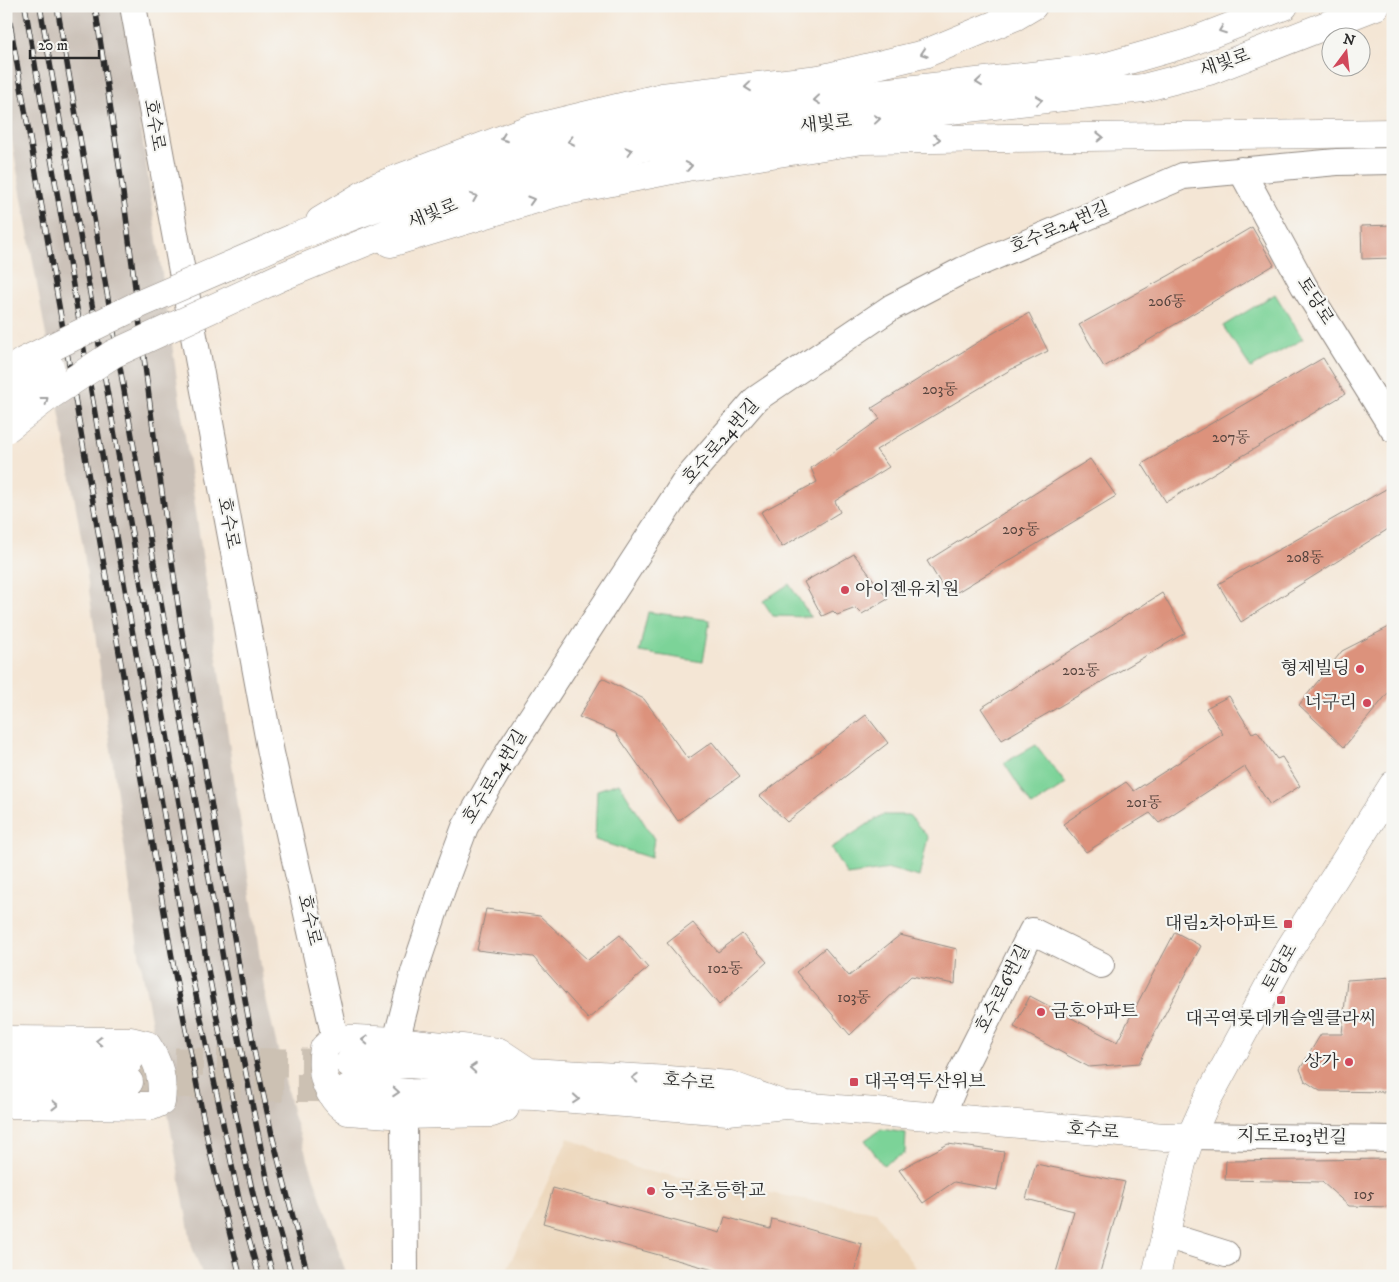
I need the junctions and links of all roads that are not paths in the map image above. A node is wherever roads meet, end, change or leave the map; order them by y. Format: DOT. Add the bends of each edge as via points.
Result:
graph roads {
  1 [pos="133,6"];
  2 [pos="1033,6"];
  3 [pos="1284,6"];
  4 [pos="1376,6"];
  5 [pos="1393,133"];
  6 [pos="1393,161"];
  7 [pos="1241,170"];
  8 [pos="293,238"];
  9 [pos="283,276"];
  10 [pos="6,352"];
  11 [pos="6,373"];
  12 [pos="6,398"];
  13 [pos="1393,429"];
  14 [pos="6,430"];
  15 [pos="1393,785"];
  16 [pos="1101,965"];
  17 [pos="335,1038"];
  18 [pos="6,1040"];
  19 [pos="396,1041"];
  20 [pos="6,1060"];
  21 [pos="348,1076"];
  22 [pos="6,1082"];
  23 [pos="531,1084"];
  24 [pos="6,1104"];
  25 [pos="404,1115"];
  26 [pos="941,1116"];
  27 [pos="1190,1136"];
  28 [pos="1393,1139"];
  29 [pos="1166,1235"];
  30 [pos="1226,1254"];
  31 [pos="405,1276"];
  32 [pos="1156,1276"];
  1 -- 17 [label="street, 호수로" via="271,753"];
  2 -- 8 [label="main road, one-way" via="924,54 819,79 662,97 528,129 378,186"];
  3 -- 8 [label="main road, 새빛로, one-way" via="1188,43 1101,68 771,106 654,123 537,148"];
  9 -- 4 [label="main road, 새빛로, one-way" via="541,173 655,146 1143,88 1210,70"];
  9 -- 5 [label="main road, one-way" via="556,193 687,166 863,140"];
  6 -- 7 [label="street, 호수로24번길"];
  7 -- 13 [label="street, 토당로" via="1304,286"];
  7 -- 19 [label="street, 호수로24번길" via="1183,176 963,270 892,307 756,399 686,480 510,750 465,827 414,972"];
  8 -- 10 [label="main road, bridge" via="142,285"];
  8 -- 11 [label="main road, bridge" via="140,304"];
  9 -- 12 [label="main road, bridge" via="206,295 115,330 35,376"];
  14 -- 9 [label="main road, one-way, bridge" via="48,396 114,354"];
  15 -- 27 [label="main road, 토당로" via="1285,956"];
  16 -- 26 [label="street, 호수로6번길" via="1032,931"];
  19 -- 17 [label="main road, one-way"];
  17 -- 25 [label="main road, one-way" via="324,1048 323,1069 341,1107 348,1111"];
  24 -- 18 [label="main road, one-way" via="152,1106 161,1102 162,1089 161,1073 147,1045 131,1041"];
  19 -- 23 [label="main road" via="499,1052"];
  20 -- 22 [label="main road" via="129,1072"];
  21 -- 23 [label="main road, 호수로" via="407,1064"];
  23 -- 25 [label="main road" via="492,1113"];
  23 -- 26 [label="main road, 호수로" via="728,1112 785,1105"];
  25 -- 31 [label="street"];
  26 -- 27 [label="main road, 호수로" via="1164,1137"];
  27 -- 28 [label="street, 지도로103번길"];
  27 -- 29 [label="main road, 토당로"];
  29 -- 30 [label="street"];
  29 -- 32 [label="main road, 토당로"];
}
